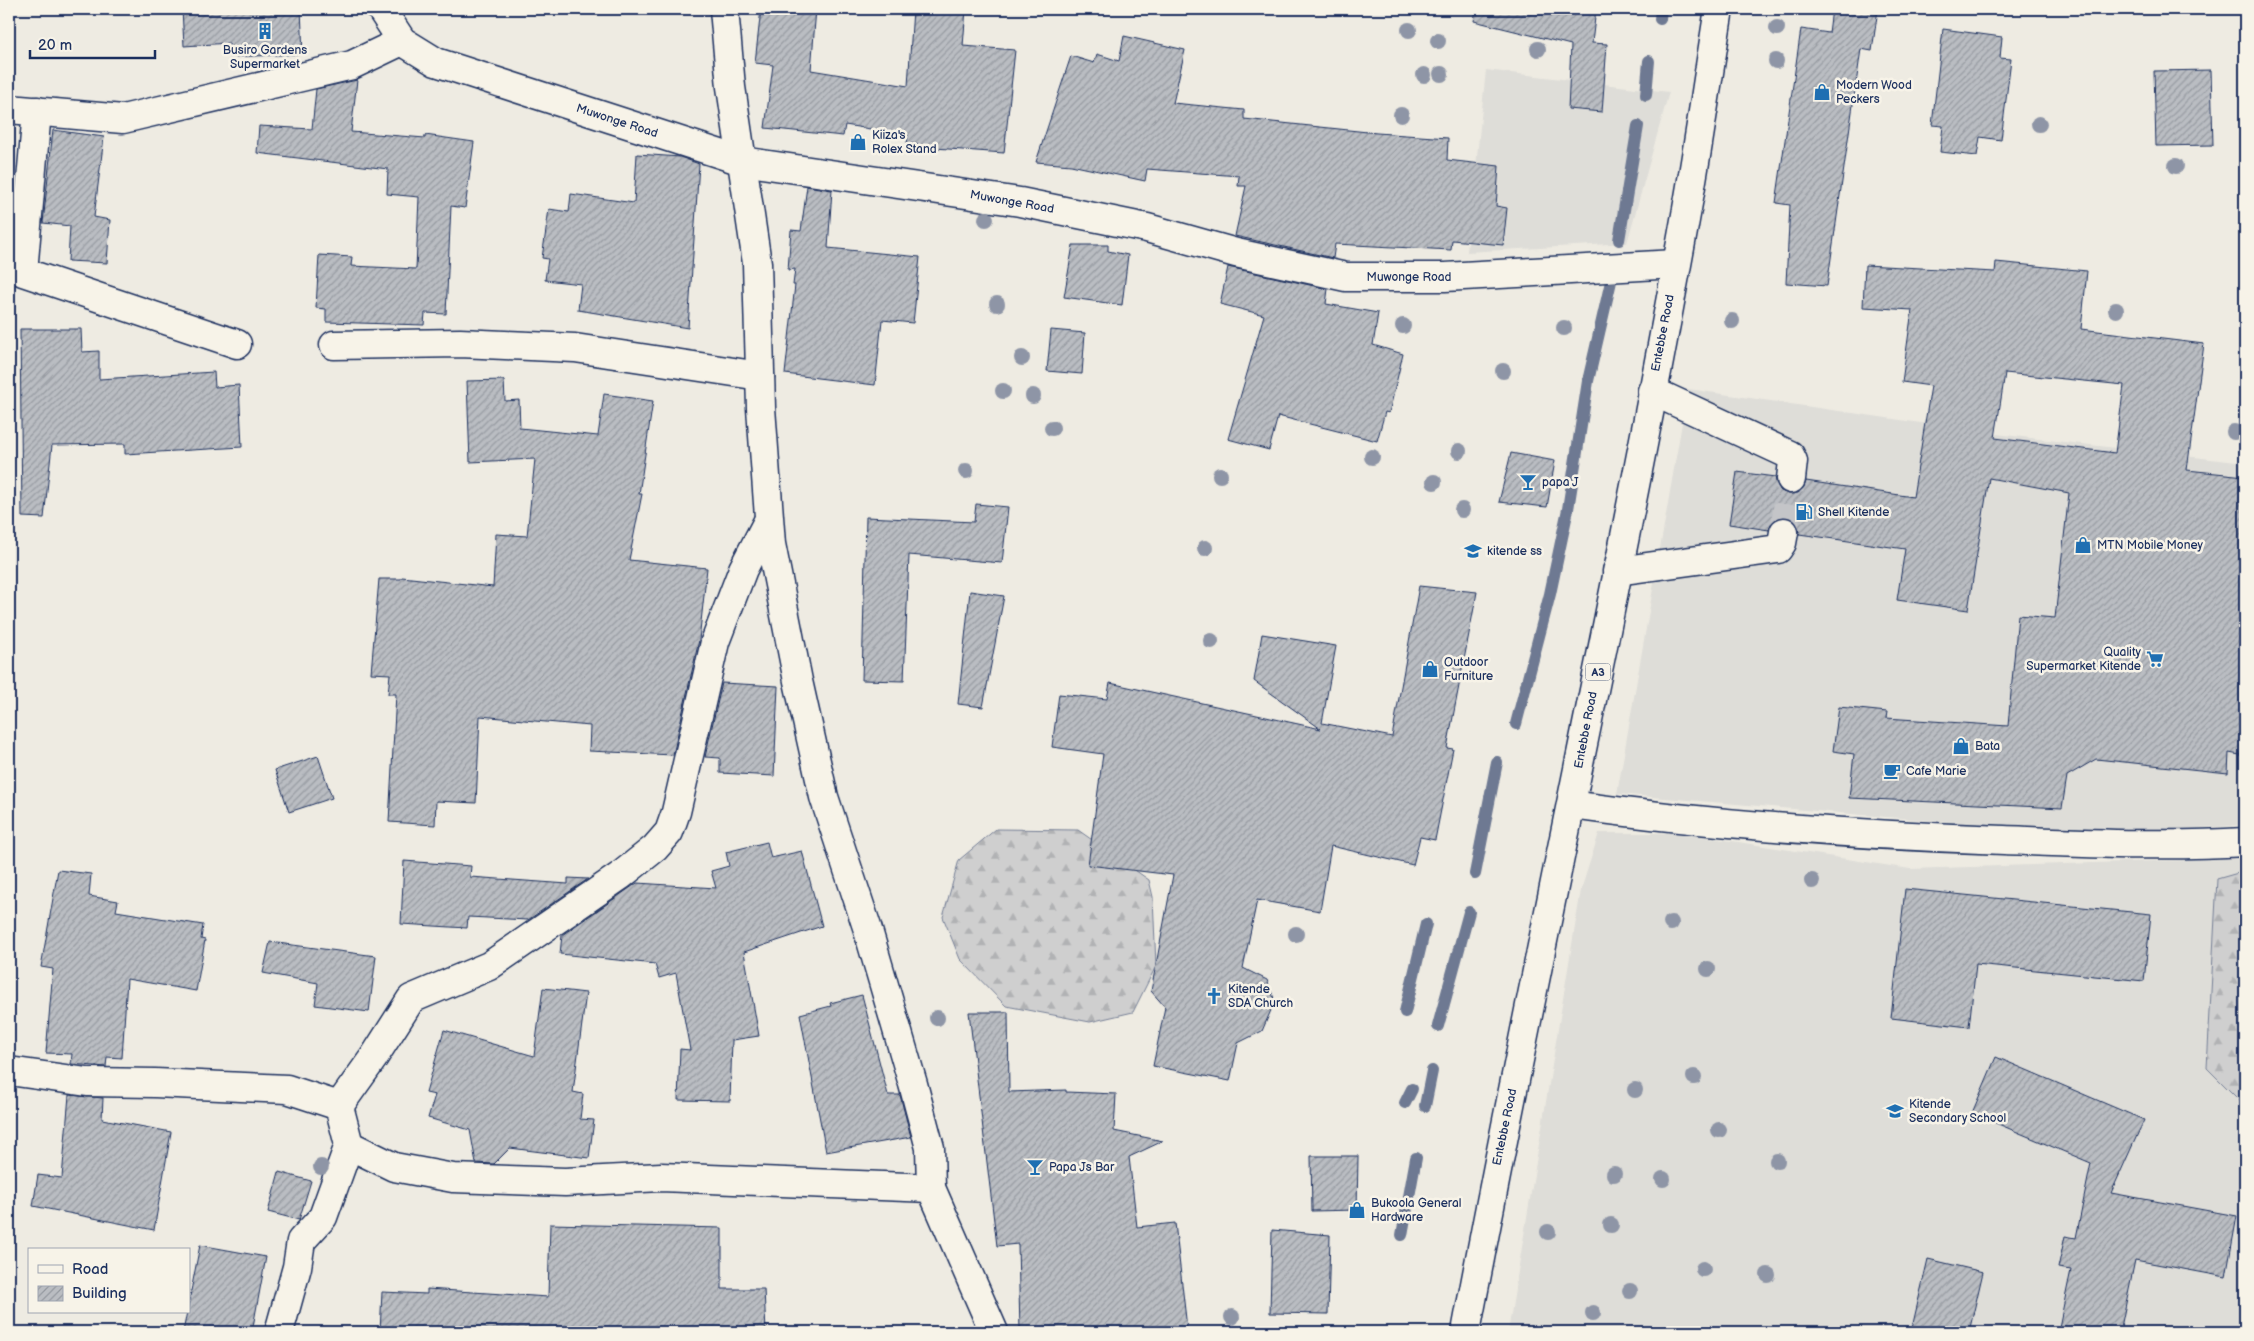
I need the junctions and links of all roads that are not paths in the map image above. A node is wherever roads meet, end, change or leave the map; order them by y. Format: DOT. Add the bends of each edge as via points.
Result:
graph roads {
  1 [pos="381,9"];
  2 [pos="724,9"];
  3 [pos="1719,9"];
  4 [pos="402,41"];
  5 [pos="9,109"];
  6 [pos="37,111"];
  7 [pos="742,161"];
  8 [pos="1676,264"];
  9 [pos="237,344"];
  10 [pos="334,345"];
  11 [pos="760,376"];
  12 [pos="1652,390"];
  13 [pos="1791,479"];
  14 [pos="768,521"];
  15 [pos="1784,532"];
  16 [pos="1617,571"];
  17 [pos="1571,805"];
  18 [pos="2245,842"];
  19 [pos="9,1071"];
  20 [pos="339,1106"];
  21 [pos="349,1145"];
  22 [pos="931,1188"];
  23 [pos="279,1332"];
  24 [pos="994,1332"];
  25 [pos="1466,1332"];
  1 -- 4 [label="street, Muwonge Road"];
  2 -- 7 [label="street"];
  3 -- 8 [label="street, Entebbe Road / A3"];
  4 -- 6 [label="street" via="352,65 123,119"];
  4 -- 7 [label="street, Muwonge Road" via="436,62"];
  5 -- 6 [label="street"];
  6 -- 9 [label="street" via="23,272"];
  7 -- 8 [label="street, Muwonge Road" via="1020,202 1147,228 1346,277 1445,277"];
  7 -- 11 [label="street" via="757,262"];
  8 -- 12 [label="street, Entebbe Road / A3"];
  10 -- 11 [label="street" via="460,343 575,348"];
  11 -- 14 [label="street"];
  12 -- 13 [label="street" via="1790,455 1793,461"];
  12 -- 16 [label="street, Entebbe Road / A3"];
  14 -- 20 [label="street" via="743,569 715,642 669,832 655,848 620,876 489,966 411,999"];
  14 -- 22 [label="street" via="824,798 867,927 913,1084 930,1148"];
  15 -- 16 [label="street" via="1778,549"];
  16 -- 17 [label="street, Entebbe Road / A3"];
  17 -- 18 [label="street" via="1662,818 1879,836 2088,843"];
  17 -- 25 [label="street, Entebbe Road / A3"];
  19 -- 20 [label="street" via="87,1082 287,1089"];
  20 -- 21 [label="street"];
  21 -- 22 [label="street" via="394,1167 453,1178 565,1182 661,1177"];
  21 -- 23 [label="street" via="323,1217 301,1241"];
  22 -- 24 [label="street"];
}
